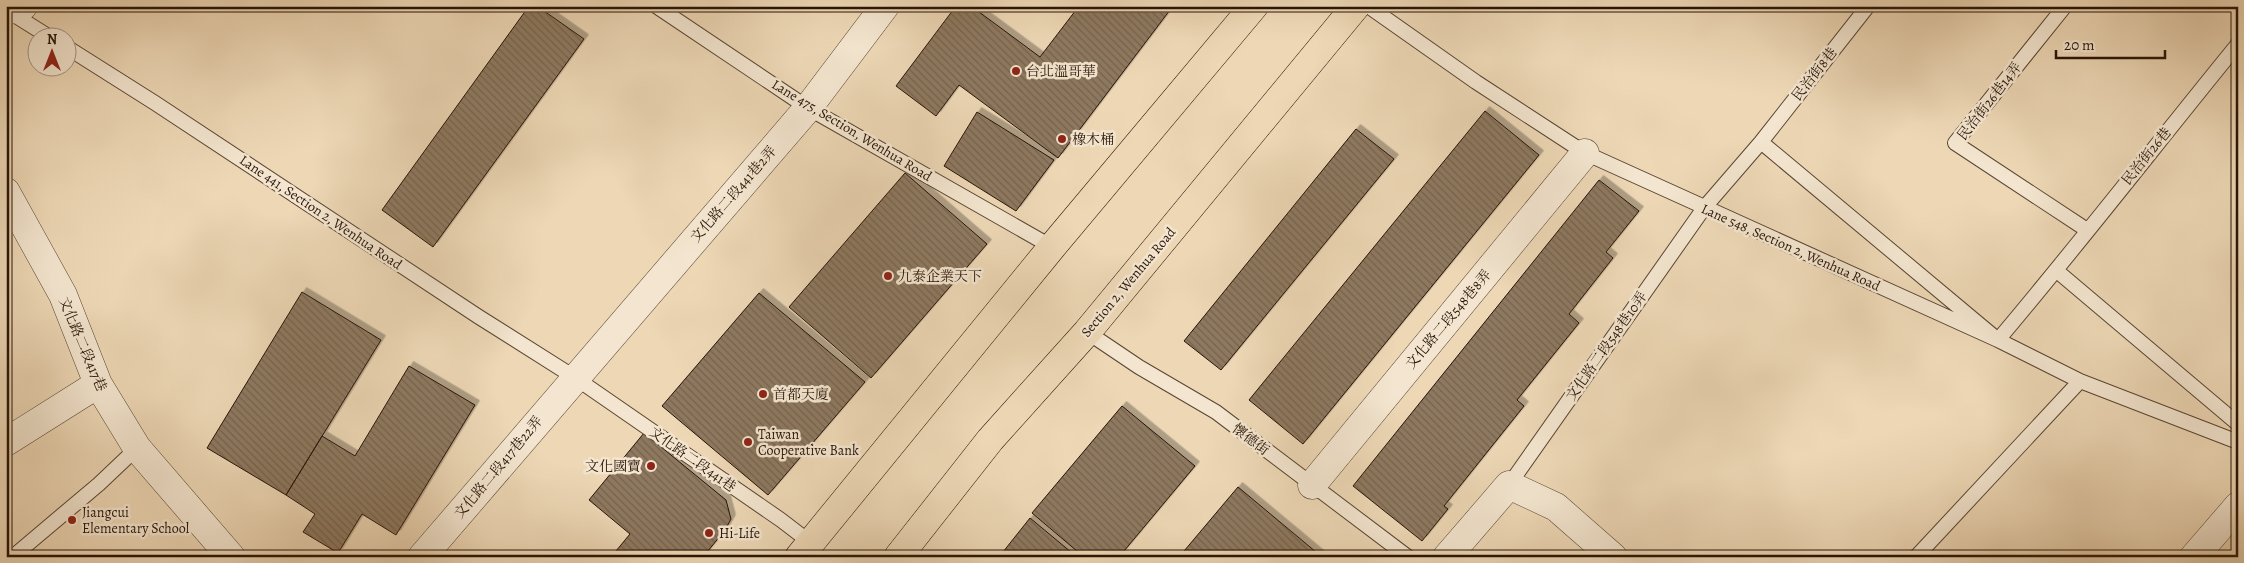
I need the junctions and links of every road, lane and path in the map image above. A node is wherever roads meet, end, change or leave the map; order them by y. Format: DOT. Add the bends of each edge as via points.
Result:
graph roads {
  1 [pos="656,6"];
  2 [pos="885,6"];
  3 [pos="1254,6"];
  4 [pos="1356,6"];
  5 [pos="1368,6"];
  6 [pos="1868,6"];
  7 [pos="2064,6"];
  8 [pos="12,9"];
  9 [pos="38,28"];
  10 [pos="2238,44"];
  11 [pos="78,54"];
  12 [pos="808,108"];
  13 [pos="1761,142"];
  14 [pos="1585,154"];
  15 [pos="6,192"];
  16 [pos="1704,208"];
  17 [pos="2087,230"];
  18 [pos="1052,246"];
  19 [pos="2057,271"];
  20 [pos="1088,332"];
  21 [pos="1998,340"];
  22 [pos="574,377"];
  23 [pos="2080,381"];
  24 [pos="98,384"];
  25 [pos="2238,424"];
  26 [pos="6,442"];
  27 [pos="2238,442"];
  28 [pos="137,448"];
  29 [pos="1312,485"];
  30 [pos="1509,485"];
  31 [pos="2235,515"];
  32 [pos="805,550"];
  33 [pos="16,554"];
  34 [pos="231,557"];
  35 [pos="422,557"];
  36 [pos="898,557"];
  37 [pos="1408,557"];
  38 [pos="1447,557"];
  39 [pos="1613,557"];
  40 [pos="1916,557"];
  41 [pos="2194,557"];
  1 -- 12 [label="lane, Lane 475, Section, Wenhua Road"];
  2 -- 12 [label="street, 文化路二段441巷2弄"];
  3 -- 18 [label="main road"];
  4 -- 20 [label="main road, Section 2, Wenhua Road"];
  5 -- 14 [label="lane, Lane 548, Section 2, Wenhua Road"];
  6 -- 13 [label="lane, 民治街8巷"];
  7 -- 17 [label="lane, 民治街26巷14弄" via="1955,143"];
  8 -- 9 [label="lane"];
  10 -- 17 [label="lane, 民治街26巷"];
  11 -- 22 [label="lane, Lane 441, Section 2, Wenhua Road"];
  12 -- 18 [label="lane, Lane 475, Section, Wenhua Road"];
  12 -- 22 [label="street, 文化路二段441巷2弄"];
  13 -- 16 [label="lane, 民治街8巷"];
  13 -- 21 [label="lane"];
  14 -- 16 [label="lane, Lane 548, Section 2, Wenhua Road"];
  14 -- 29 [label="street, 文化路二段548巷8弄"];
  15 -- 24 [label="street, 文化路二段417巷" via="63,296"];
  16 -- 21 [label="lane, Lane 548, Section 2, Wenhua Road"];
  16 -- 30 [label="lane, 文化路二段548巷10弄"];
  17 -- 19 [label="lane, 民治街26巷"];
  18 -- 32 [label="main road"];
  19 -- 21 [label="lane, 民治街26巷"];
  19 -- 25 [label="lane"];
  20 -- 29 [label="lane, 懷德街" via="1139,367 1216,412"];
  20 -- 36 [label="main road, Section 2, Wenhua Road" via="990,440"];
  21 -- 23 [label="lane, Lane 548, Section 2, Wenhua Road"];
  22 -- 32 [label="lane, 文化路二段441巷" via="781,520"];
  22 -- 35 [label="street, 文化路二段417巷22弄"];
  23 -- 27 [label="lane, Lane 548, Section 2, Wenhua Road"];
  23 -- 40 [label="lane"];
  24 -- 26 [label="street"];
  24 -- 28 [label="street, 文化路二段417巷"];
  28 -- 33 [label="lane"];
  28 -- 34 [label="street, 文化路二段417巷"];
  29 -- 37 [label="lane, 懷德街"];
  30 -- 38 [label="street"];
  30 -- 39 [label="street" via="1556,507"];
  31 -- 41 [label="street"];
}
